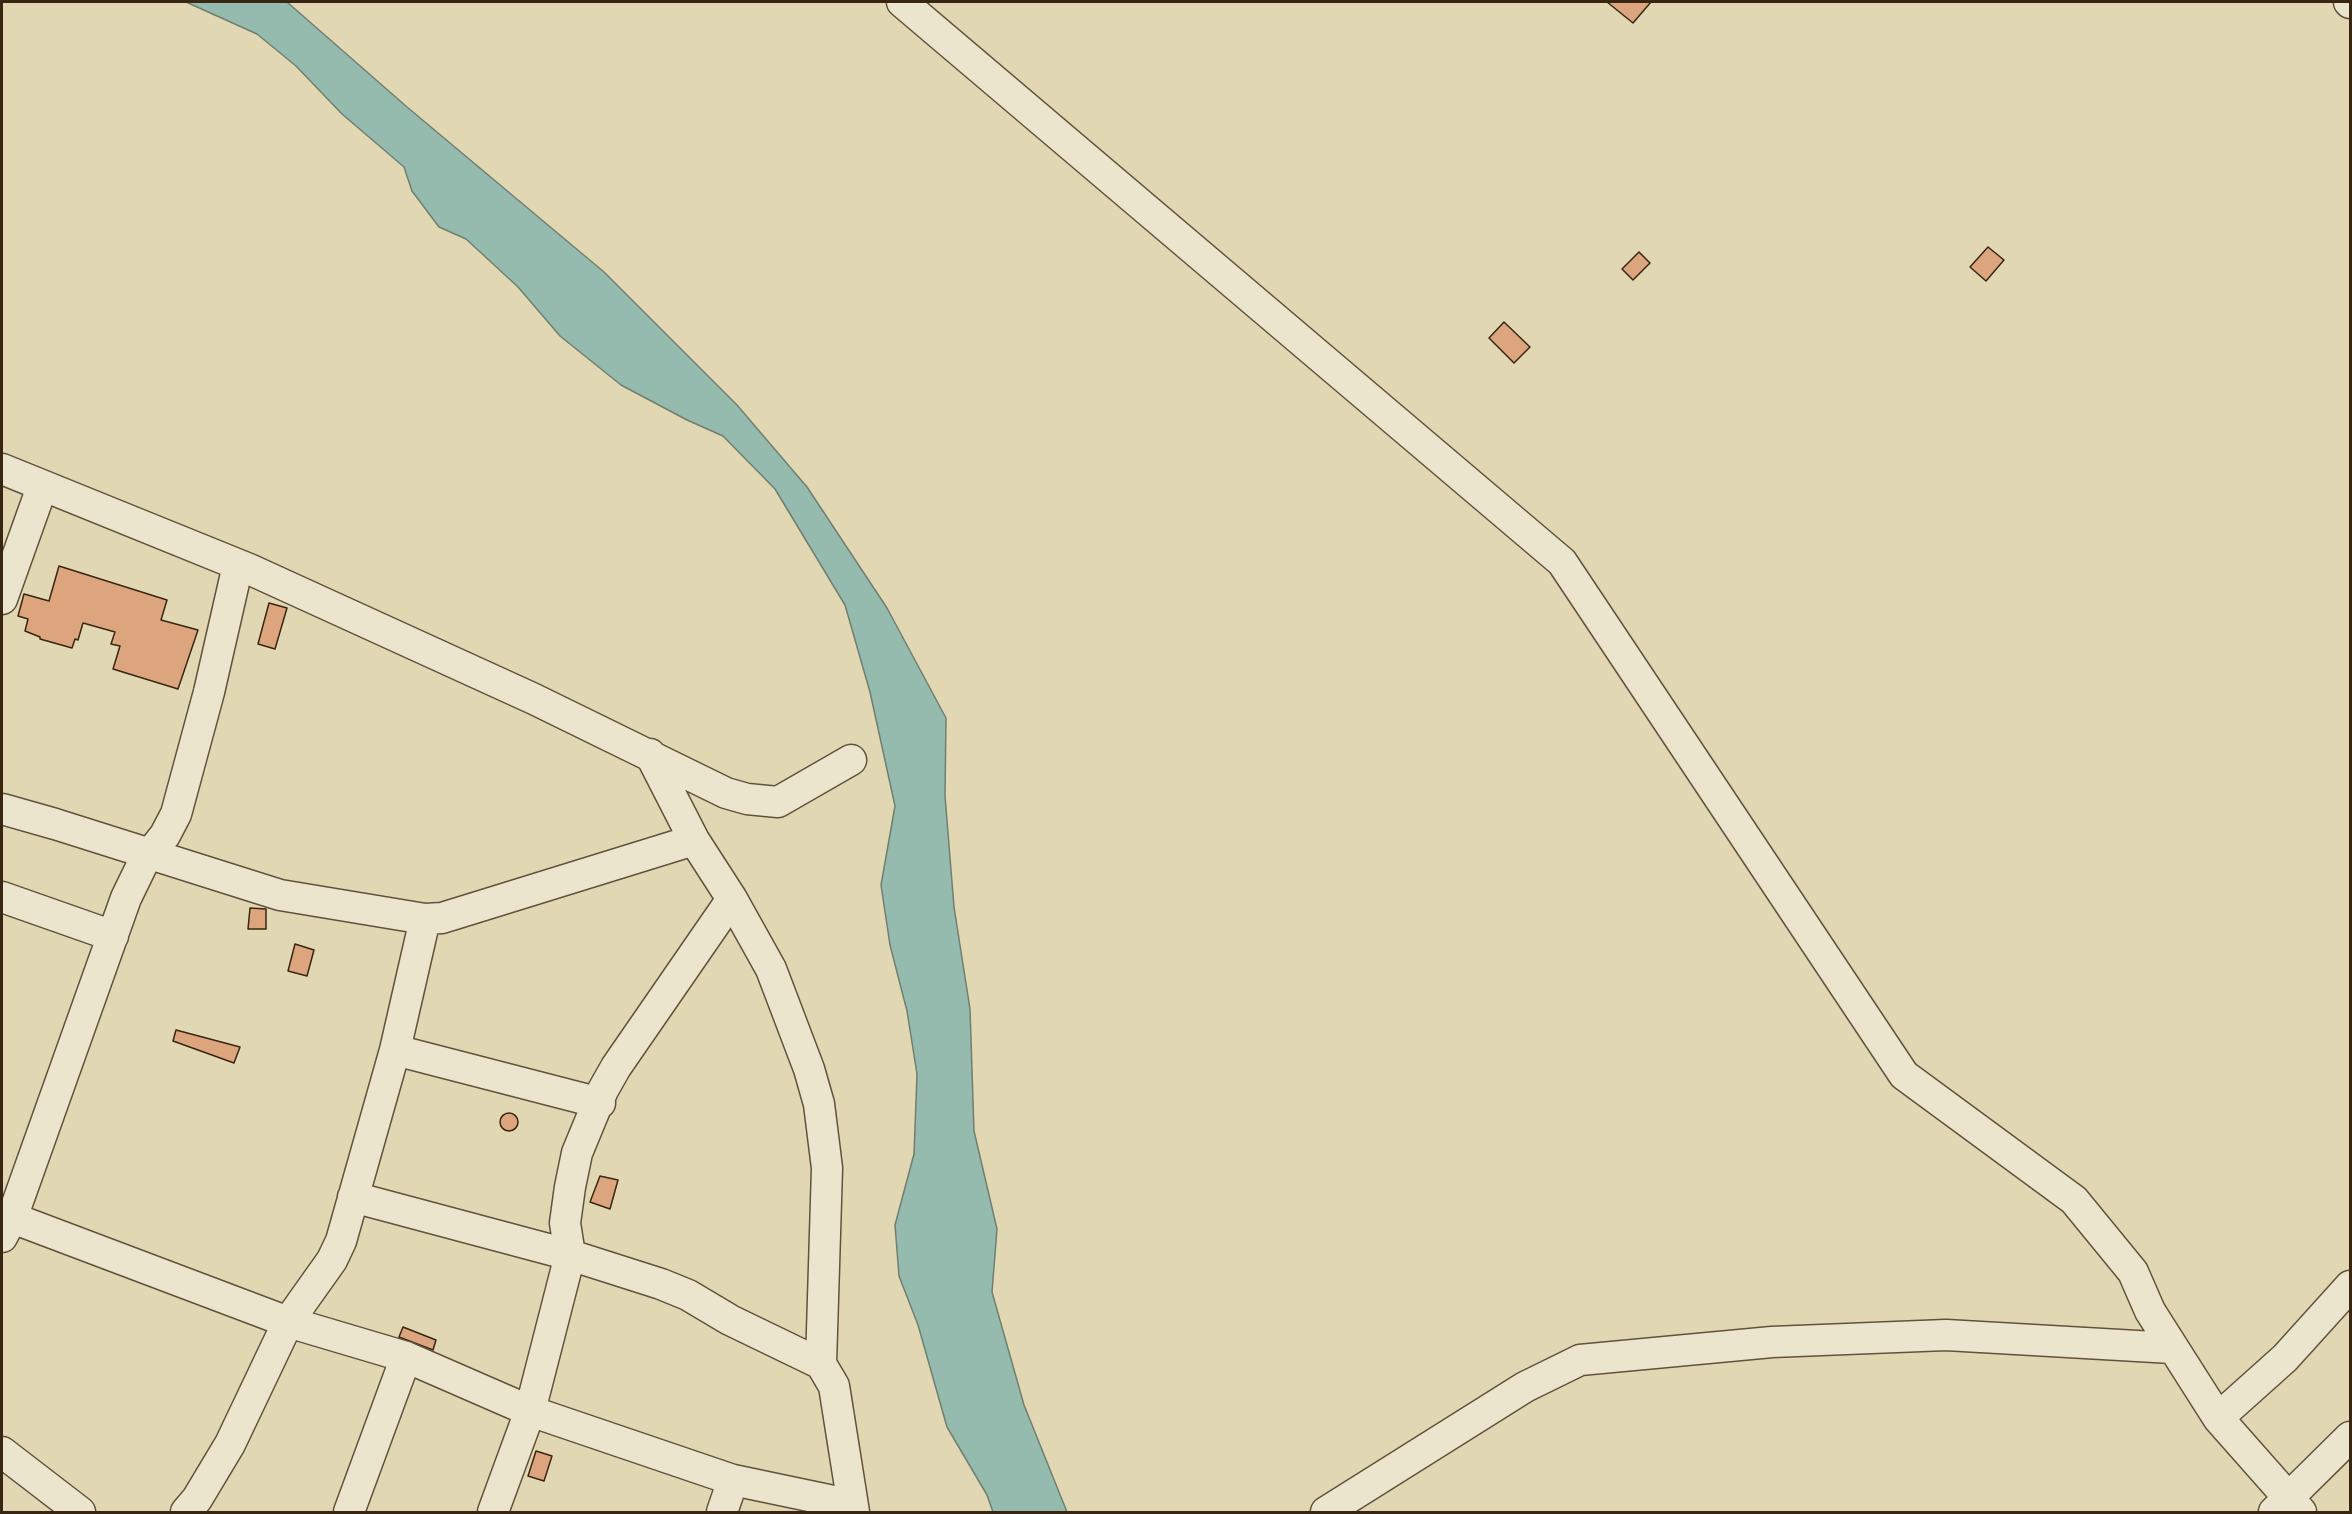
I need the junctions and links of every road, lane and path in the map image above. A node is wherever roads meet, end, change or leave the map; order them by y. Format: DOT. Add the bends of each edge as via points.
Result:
graph roads {
  1 [pos="902,2"];
  2 [pos="2,469"];
  3 [pos="42,487"];
  4 [pos="238,565"];
  5 [pos="2,599"];
  6 [pos="650,754"];
  7 [pos="851,760"];
  8 [pos="2,809"];
  9 [pos="694,840"];
  10 [pos="151,854"];
  11 [pos="2,897"];
  12 [pos="732,899"];
  13 [pos="425,919"];
  14 [pos="113,936"];
  15 [pos="395,1050"];
  16 [pos="600,1102"];
  17 [pos="353,1197"];
  18 [pos="5,1223"];
  19 [pos="570,1255"];
  20 [pos="2350,1286"];
  21 [pos="288,1322"];
  22 [pos="2172,1348"];
  23 [pos="406,1357"];
  24 [pos="821,1364"];
  25 [pos="530,1411"];
  26 [pos="2218,1418"];
  27 [pos="2350,1437"];
  28 [pos="2,1452"];
  29 [pos="734,1480"];
  30 [pos="2288,1508"];
  31 [pos="853,1509"];
  32 [pos="80,1512"];
  33 [pos="186,1512"];
  34 [pos="349,1512"];
  35 [pos="493,1512"];
  36 [pos="722,1512"];
  37 [pos="1326,1512"];
  1 -- 22 [label="street" via="1562,562 1904,1076 2074,1200 2133,1272"];
  2 -- 3 [label="street"];
  3 -- 4 [label="street"];
  3 -- 5 [label="street"];
  4 -- 6 [label="street"];
  4 -- 10 [label="street" via="176,814"];
  6 -- 7 [label="street" via="726,793 778,802"];
  6 -- 9 [label="street"];
  8 -- 10 [label="street"];
  9 -- 12 [label="street"];
  9 -- 13 [label="street" via="442,918"];
  10 -- 13 [label="street" via="280,895"];
  10 -- 14 [label="street" via="126,898"];
  11 -- 14 [label="street"];
  12 -- 16 [label="street" via="616,1067"];
  12 -- 24 [label="street" via="771,969 819,1104 827,1168"];
  13 -- 15 [label="street"];
  14 -- 18 [label="street"];
  15 -- 16 [label="street"];
  15 -- 17 [label="street"];
  16 -- 19 [label="street" via="577,1153 570,1187 565,1223"];
  17 -- 19 [label="street"];
  17 -- 21 [label="street" via="333,1260"];
  18 -- 21 [label="street"];
  19 -- 24 [label="street" via="676,1289"];
  19 -- 25 [label="street"];
  20 -- 26 [label="street" via="2285,1358"];
  21 -- 23 [label="street"];
  21 -- 33 [label="street" via="230,1444"];
  22 -- 26 [label="street"];
  22 -- 37 [label="street" via="1946,1335 1772,1342 1580,1360 1525,1387"];
  23 -- 25 [label="street"];
  23 -- 34 [label="street"];
  24 -- 31 [label="street" via="834,1386"];
  25 -- 29 [label="street"];
  25 -- 35 [label="street"];
  26 -- 30 [label="street"];
  27 -- 30 [label="street"];
  28 -- 32 [label="street"];
  29 -- 31 [label="street"];
  29 -- 36 [label="street"];
}
